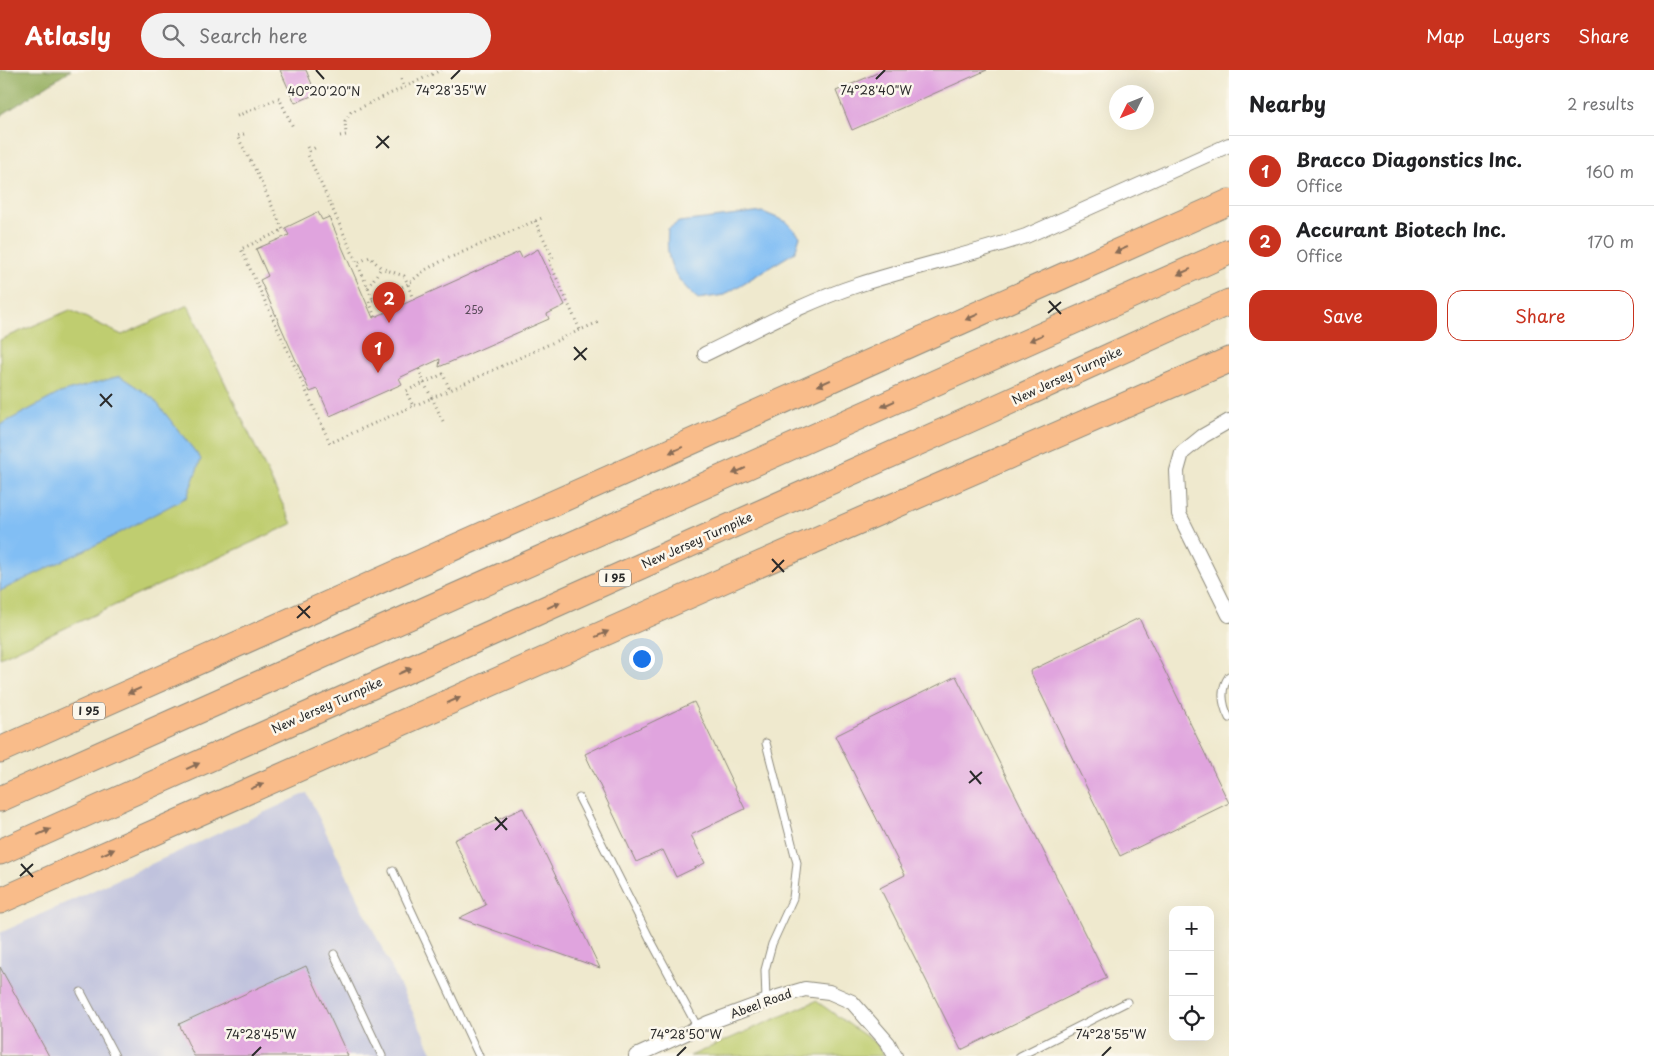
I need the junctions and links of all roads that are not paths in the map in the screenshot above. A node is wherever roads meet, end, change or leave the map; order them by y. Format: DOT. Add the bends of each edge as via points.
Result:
graph roads {
  1 [pos="1229,145"];
  2 [pos="1229,202"];
  3 [pos="1229,252"];
  4 [pos="1229,302"];
  5 [pos="705,354"];
  6 [pos="1229,360"];
  7 [pos="1229,421"];
  8 [pos="1229,615"];
  9 [pos="1229,676"];
  10 [pos="1229,718"];
  11 [pos="766,743"];
  12 [pos="0,750"];
  13 [pos="579,798"];
  14 [pos="0,799"];
  15 [pos="0,852"];
  16 [pos="393,871"];
  17 [pos="0,901"];
  18 [pos="334,954"];
  19 [pos="81,992"];
  20 [pos="766,1001"];
  21 [pos="1127,1002"];
  22 [pos="698,1028"];
  23 [pos="115,1056"];
  24 [pos="382,1056"];
  25 [pos="479,1056"];
  26 [pos="636,1056"];
  27 [pos="895,1056"];
  28 [pos="1020,1056"];
  1 -- 5 [label="street" via="1026,236 857,286 817,301"];
  2 -- 12 [label="highway, I 95, one-way"];
  3 -- 14 [label="highway, one-way"];
  15 -- 4 [label="highway, New Jersey Turnpike / I 95, one-way"];
  17 -- 6 [label="highway, one-way"];
  7 -- 8 [label="street" via="1182,453 1177,471 1179,514"];
  9 -- 10 [label="lane" via="1222,689"];
  11 -- 20 [label="lane" via="797,863 793,898 772,944 765,970"];
  13 -- 22 [label="lane"];
  16 -- 25 [label="lane"];
  18 -- 24 [label="lane"];
  19 -- 23 [label="lane"];
  20 -- 22 [label="street, Abeel Road"];
  20 -- 27 [label="street, Abeel Road" via="804,989 829,992 852,1002 888,1043"];
  21 -- 28 [label="lane"];
  22 -- 26 [label="street, Abeel Road"];
}
